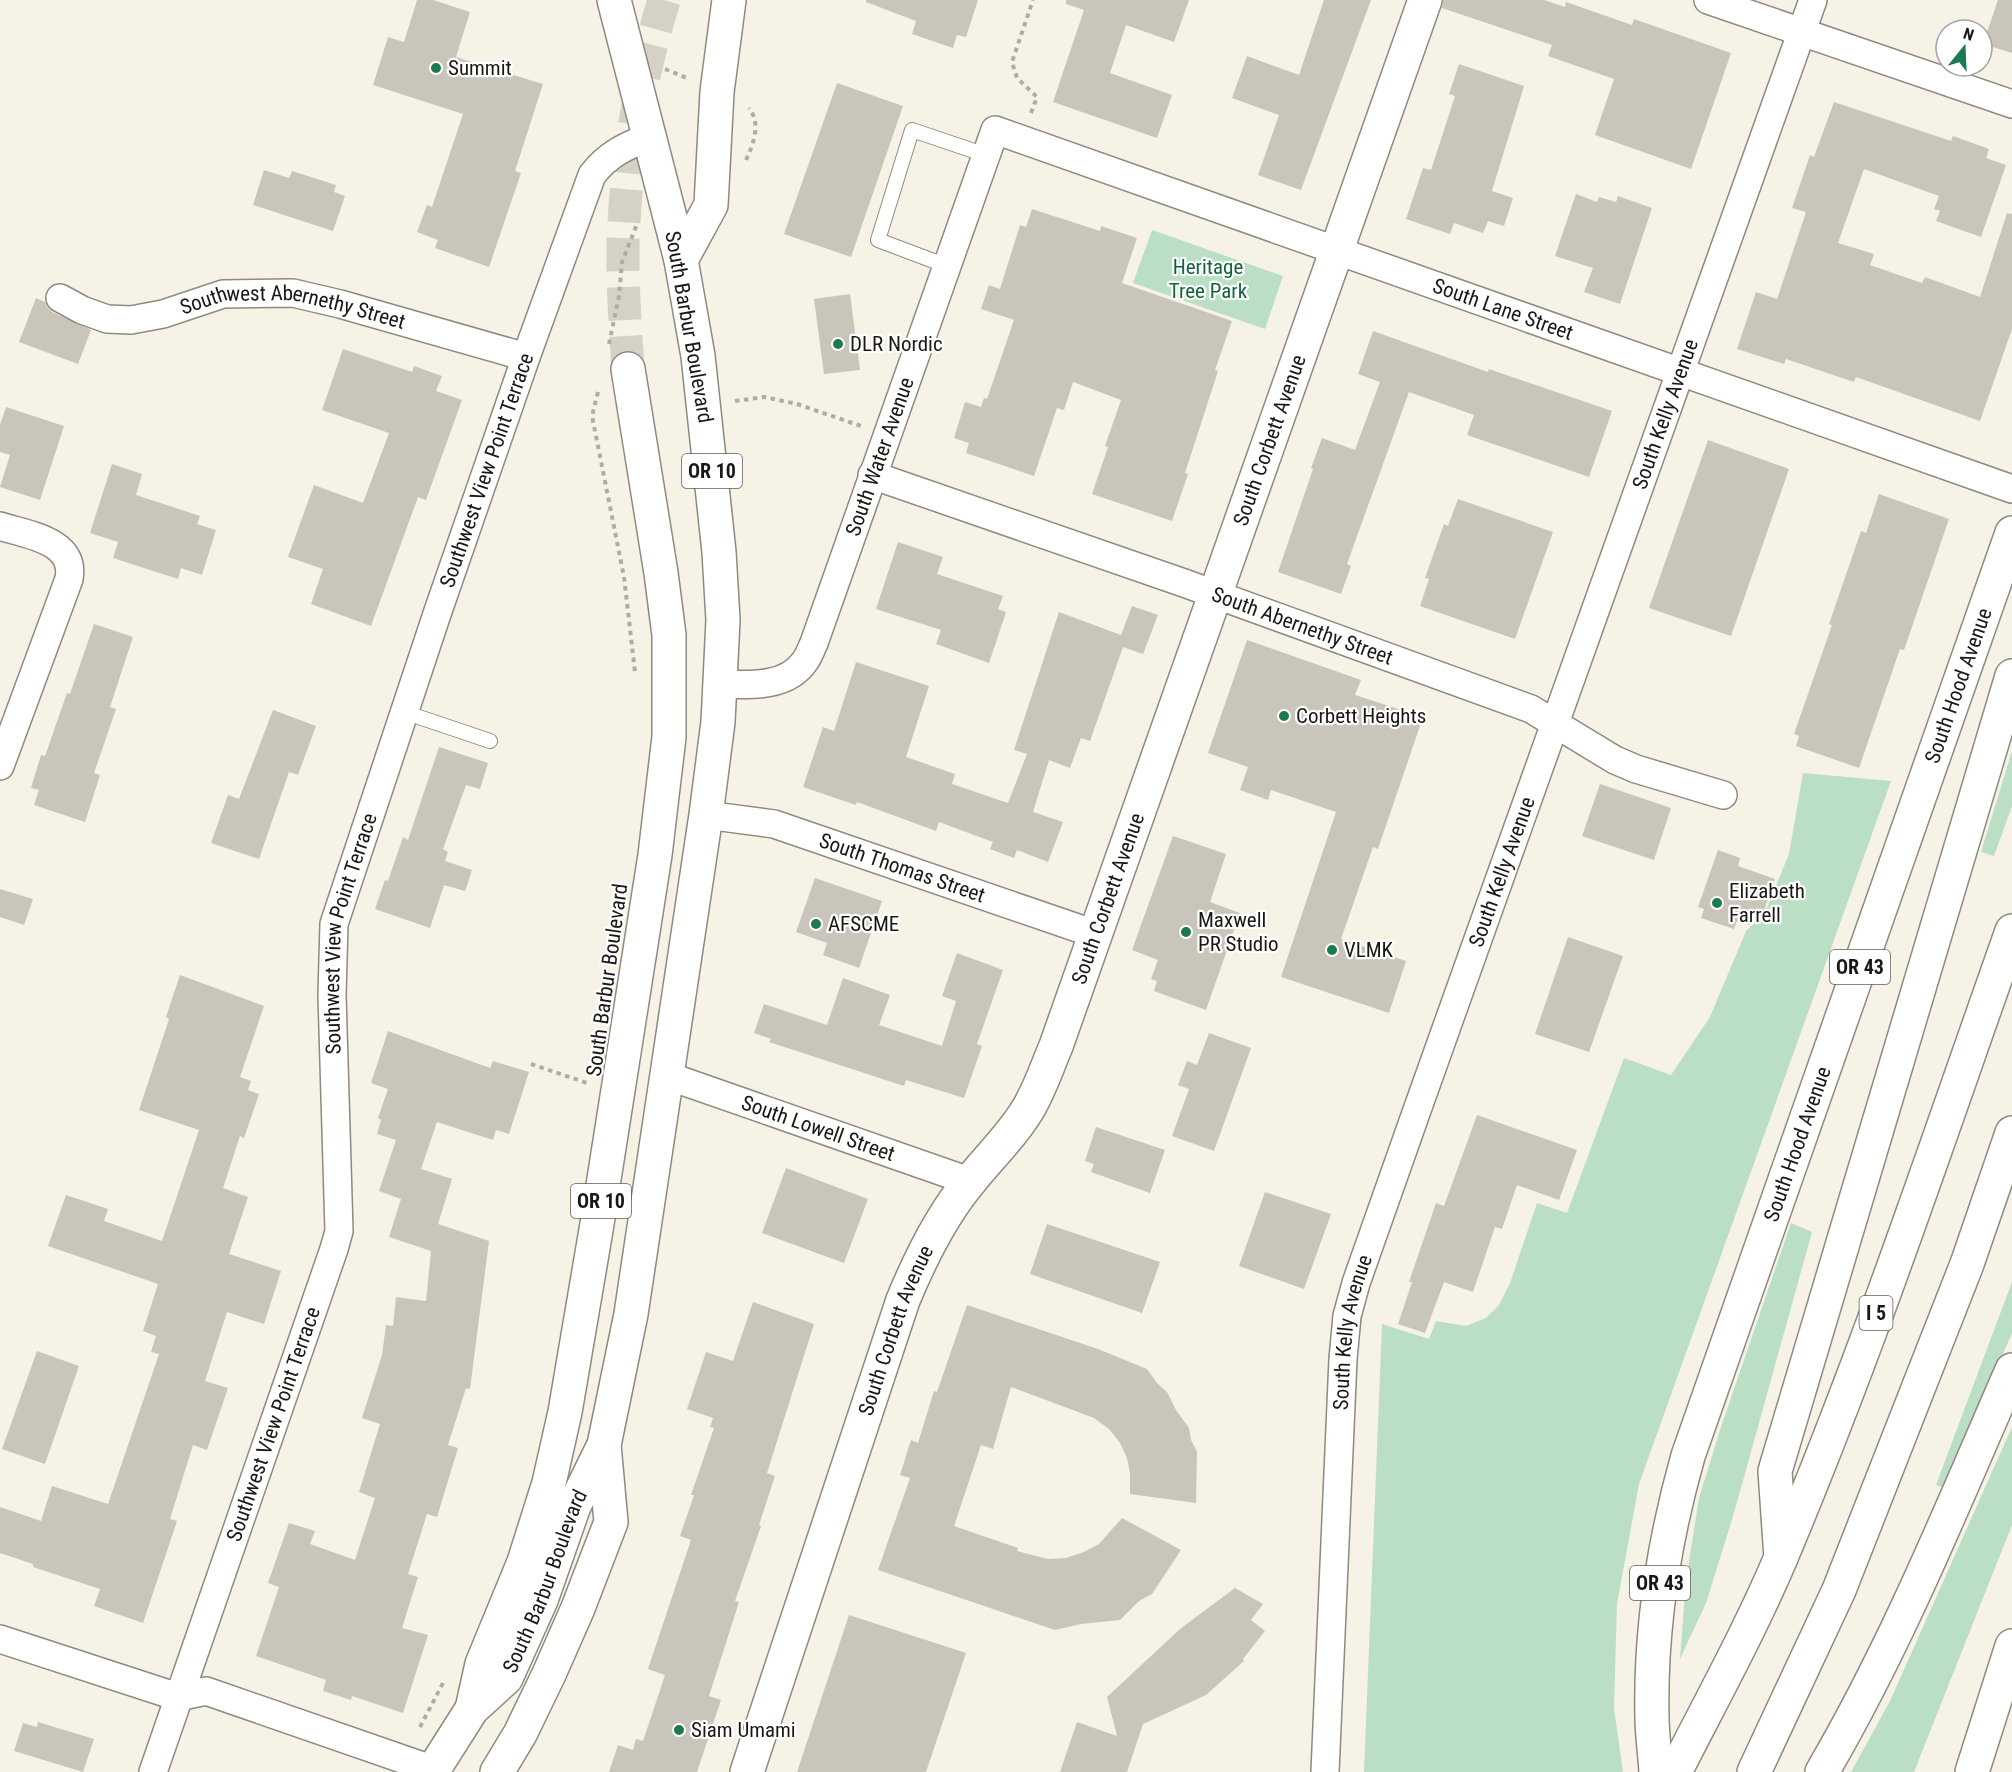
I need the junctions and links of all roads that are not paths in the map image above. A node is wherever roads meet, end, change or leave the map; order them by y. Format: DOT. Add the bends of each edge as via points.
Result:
graph roads {
  1 [pos="614,0"];
  2 [pos="729,0"];
  3 [pos="1425,0"];
  4 [pos="1708,0"];
  5 [pos="1813,0"];
  6 [pos="1802,31"];
  7 [pos="2012,104"];
  8 [pos="649,137"];
  9 [pos="990,142"];
  10 [pos="1335,251"];
  11 [pos="681,260"];
  12 [pos="947,266"];
  13 [pos="60,298"];
  14 [pos="526,357"];
  15 [pos="612,366"];
  16 [pos="1681,373"];
  17 [pos="872,475"];
  18 [pos="2012,489"];
  19 [pos="0,526"];
  20 [pos="2012,533"];
  21 [pos="1216,594"];
  22 [pos="2012,676"];
  23 [pos="721,684"];
  24 [pos="404,712"];
  25 [pos="1555,724"];
  26 [pos="490,741"];
  27 [pos="0,766"];
  28 [pos="1723,795"];
  29 [pos="706,815"];
  30 [pos="2012,931"];
  31 [pos="1095,934"];
  32 [pos="668,1076"];
  33 [pos="2012,1133"];
  34 [pos="969,1181"];
  35 [pos="2012,1370"];
  36 [pos="604,1445"];
  37 [pos="1781,1558"];
  38 [pos="0,1639"];
  39 [pos="2012,1646"];
  40 [pos="178,1697"];
  41 [pos="472,1709"];
  42 [pos="433,1771"];
  43 [pos="153,1772"];
  44 [pos="497,1772"];
  45 [pos="747,1772"];
  46 [pos="1325,1772"];
  47 [pos="1656,1772"];
  48 [pos="1675,1772"];
  49 [pos="1754,1772"];
  50 [pos="1822,1772"];
  51 [pos="1972,1772"];
  1 -- 8 [label="main road, South Barbur Boulevard"];
  2 -- 11 [label="main road" via="717,92 711,206"];
  3 -- 10 [label="main road, South Corbett Avenue"];
  4 -- 6 [label="street"];
  5 -- 6 [label="street, South Kelly Avenue"];
  6 -- 7 [label="street"];
  6 -- 16 [label="street, South Kelly Avenue"];
  8 -- 11 [label="main road, South Barbur Boulevard"];
  8 -- 14 [label="street, Southwest View Point Terrace" via="615,151 592,175"];
  9 -- 10 [label="street, South Lane Street" via="1022,140"];
  9 -- 12 [label="street, South Water Avenue"];
  9 -- 12 [label="lane" via="912,130 878,240"];
  10 -- 16 [label="street, South Lane Street"];
  10 -- 21 [label="main road, South Corbett Avenue"];
  11 -- 23 [label="main road, South Barbur Boulevard / OR 10" via="698,356 719,552"];
  12 -- 17 [label="street, South Water Avenue"];
  13 -- 14 [label="street, Southwest Abernethy Street" via="107,319 131,320 223,294 293,293"];
  14 -- 24 [label="street, Southwest View Point Terrace"];
  15 -- 41 [label="main road, OR 10" via="659,562 669,635 669,737 651,878 565,1412 549,1483 524,1562 482,1664"];
  16 -- 18 [label="street, South Lane Street"];
  16 -- 25 [label="street, South Kelly Avenue"];
  17 -- 21 [label="street, South Abernethy Street"];
  17 -- 23 [label="street, South Water Avenue" via="805,662 793,673 759,685"];
  19 -- 27 [label="street" via="47,540 62,551 70,568"];
  20 -- 47 [label="main road, South Hood Avenue / OR 43" via="1685,1467 1659,1587 1652,1718"];
  21 -- 25 [label="street, South Abernethy Street" via="1531,710"];
  21 -- 31 [label="main road, South Corbett Avenue"];
  22 -- 37 [label="main road" via="1775,1472"];
  23 -- 29 [label="main road, South Barbur Boulevard / OR 10"];
  24 -- 26 [label="lane"];
  24 -- 40 [label="street, Southwest View Point Terrace" via="334,924 332,995 339,1231"];
  25 -- 28 [label="street, South Abernethy Street" via="1636,770"];
  25 -- 46 [label="street, South Kelly Avenue" via="1347,1316"];
  29 -- 31 [label="street, South Thomas Street" via="774,824"];
  29 -- 32 [label="main road, South Barbur Boulevard / OR 10"];
  30 -- 37 [label="main road, I 5" via="1847,1394"];
  31 -- 34 [label="main road, South Corbett Avenue" via="1056,1046 1029,1107 1005,1142"];
  32 -- 34 [label="street, South Lowell Street"];
  32 -- 36 [label="main road, South Barbur Boulevard / OR 10" via="631,1314"];
  33 -- 49 [label="main road" via="1967,1264 1839,1590"];
  34 -- 45 [label="main road, South Corbett Avenue" via="917,1268 903,1300"];
  35 -- 50 [label="main road" via="1925,1568 1852,1720"];
  36 -- 41 [label="main road, South Barbur Boulevard" via="574,1506 541,1600 506,1677"];
  36 -- 44 [label="main road, South Barbur Boulevard / OR 10" via="611,1522 549,1674"];
  37 -- 48 [label="main road, I 5"];
  38 -- 40 [label="street"];
  39 -- 51 [label="main road"];
  40 -- 42 [label="street" via="206,1691"];
  40 -- 43 [label="street, Southwest View Point Terrace"];
  41 -- 42 [label="main road, South Barbur Boulevard / OR 10"];
}
